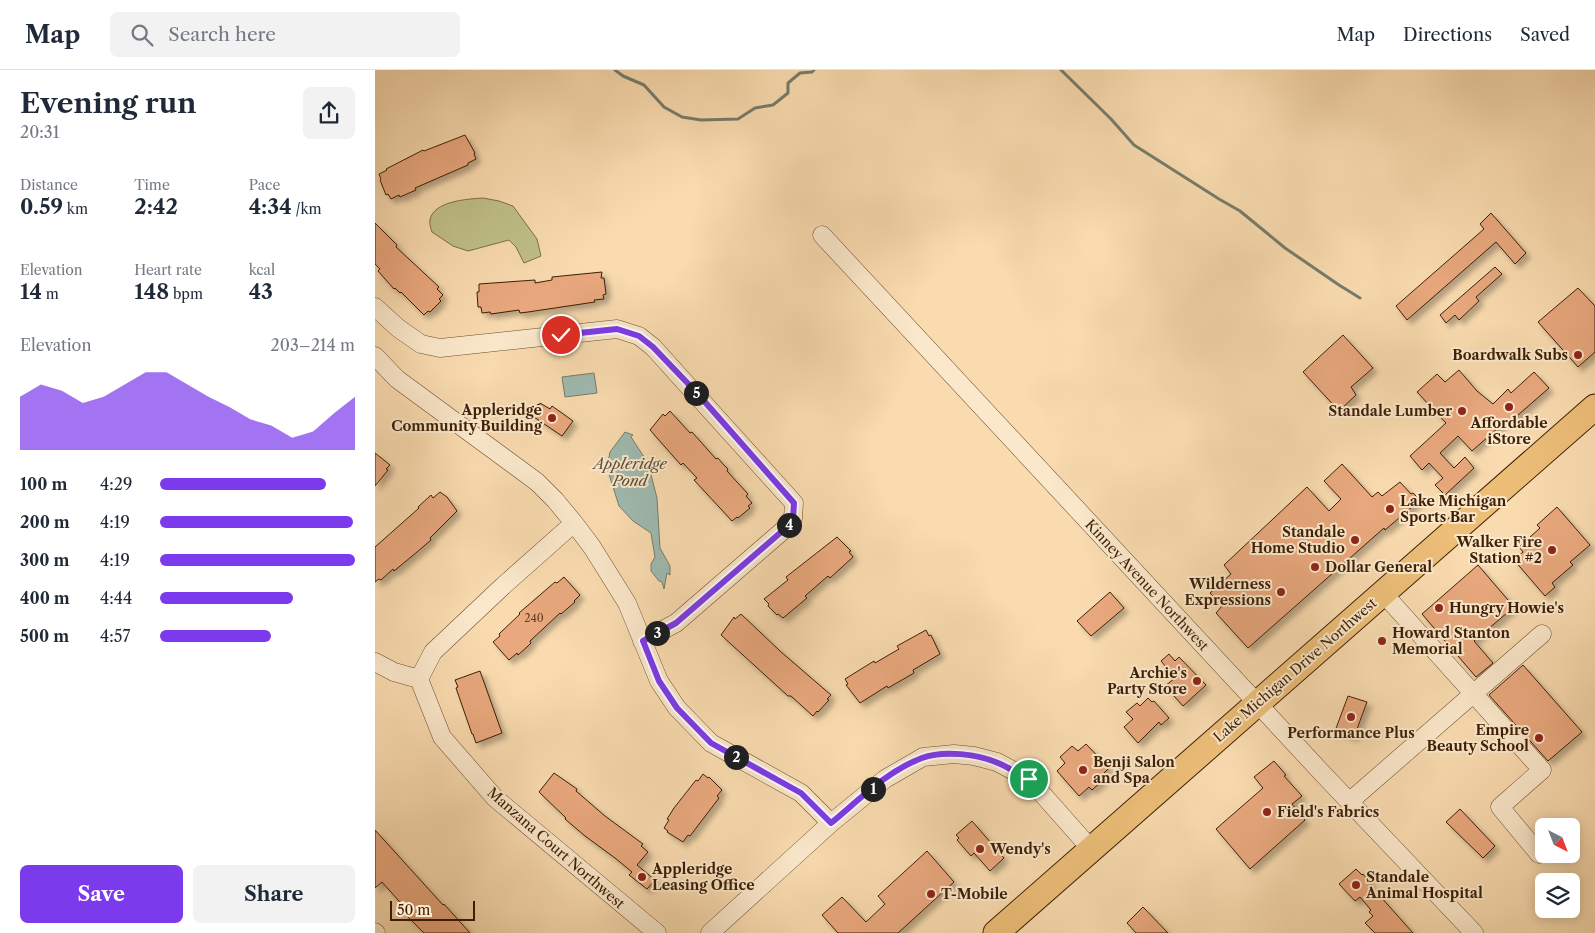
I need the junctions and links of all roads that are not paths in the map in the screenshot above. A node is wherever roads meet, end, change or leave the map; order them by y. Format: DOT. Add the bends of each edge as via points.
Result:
graph roads {
  1 [pos="822,235"];
  2 [pos="375,307"];
  3 [pos="375,356"];
  4 [pos="1595,407"];
  5 [pos="574,523"];
  6 [pos="1383,593"];
  7 [pos="1542,634"];
  8 [pos="643,641"];
  9 [pos="375,662"];
  10 [pos="419,679"];
  11 [pos="1475,695"];
  12 [pos="1257,704"];
  13 [pos="1349,802"];
  14 [pos="831,823"];
  15 [pos="1091,849"];
  16 [pos="1535,849"];
  17 [pos="657,933"];
  18 [pos="710,933"];
  19 [pos="996,933"];
  20 [pos="1474,933"];
  1 -- 12 [label="street, Kinney Avenue Northwest"];
  2 -- 8 [label="street" via="421,344 440,348 617,329 639,336 684,380 794,503 793,518 787,527 676,623"];
  3 -- 5 [label="street" via="397,379 537,482"];
  4 -- 6 [label="highway, Lake Michigan Drive Northwest"];
  5 -- 8 [label="street" via="627,603"];
  5 -- 10 [label="street" via="433,652"];
  6 -- 11 [label="street"];
  6 -- 12 [label="highway, Lake Michigan Drive Northwest"];
  7 -- 11 [label="street"];
  8 -- 14 [label="street" via="659,681 677,708 711,743 801,793"];
  9 -- 10 [label="street"];
  10 -- 17 [label="street, Manzana Court Northwest" via="442,737 495,798"];
  11 -- 13 [label="street"];
  11 -- 16 [label="street" via="1541,770 1500,806"];
  12 -- 13 [label="street, Kinney Avenue Northwest"];
  12 -- 15 [label="highway, Lake Michigan Drive Northwest"];
  13 -- 20 [label="street, Kinney Avenue Northwest"];
  14 -- 15 [label="street" via="885,779 923,758 954,754 975,756 997,762 1029,779"];
  14 -- 18 [label="street"];
  15 -- 19 [label="highway, Lake Michigan Drive Northwest"];
}
